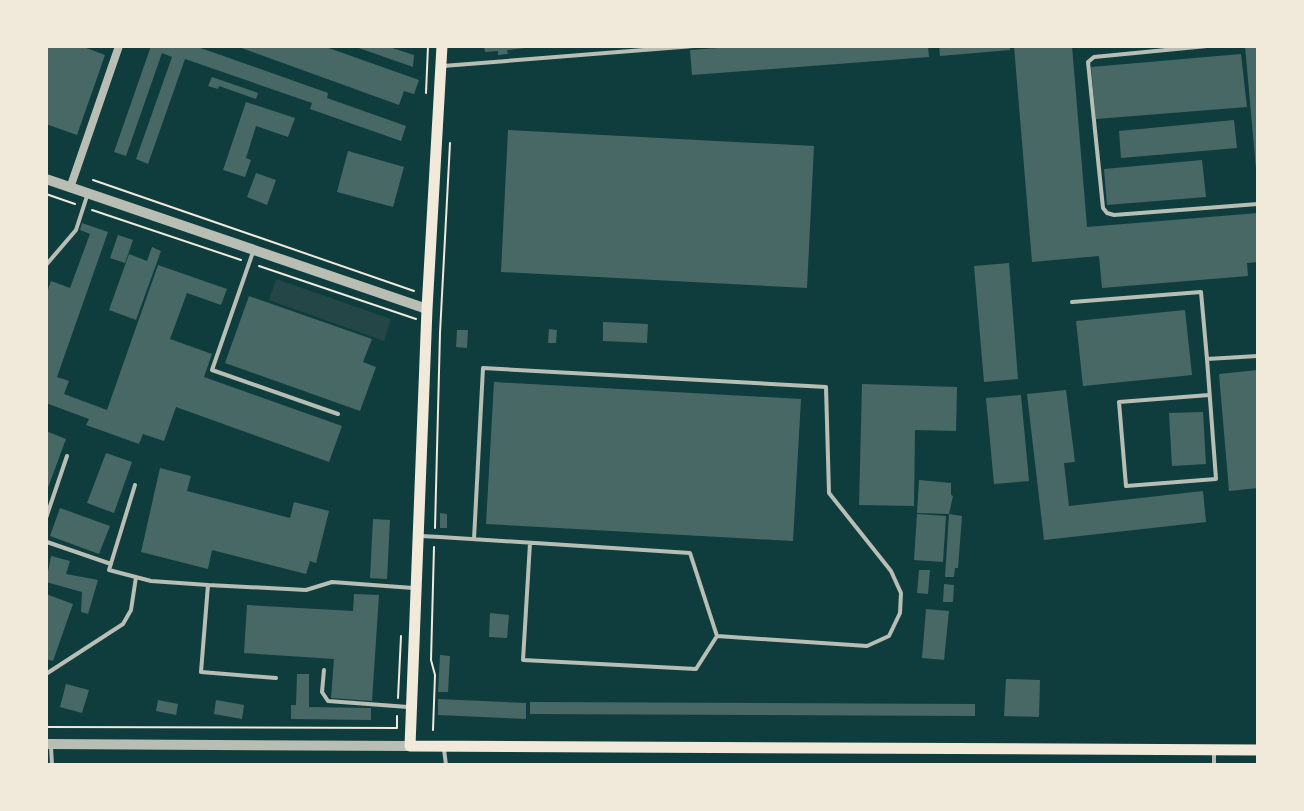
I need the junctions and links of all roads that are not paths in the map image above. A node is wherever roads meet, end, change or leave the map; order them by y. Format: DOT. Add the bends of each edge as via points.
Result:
graph roads {
  1 [pos="119,46"];
  2 [pos="442,46"];
  3 [pos="694,46"];
  4 [pos="1207,46"];
  5 [pos="441,66"];
  6 [pos="46,179"];
  7 [pos="70,188"];
  8 [pos="88,194"];
  9 [pos="1258,204"];
  10 [pos="254,250"];
  11 [pos="46,265"];
  12 [pos="1072,302"];
  13 [pos="427,309"];
  14 [pos="1258,356"];
  15 [pos="1207,359"];
  16 [pos="1209,395"];
  17 [pos="338,414"];
  18 [pos="67,456"];
  19 [pos="135,485"];
  20 [pos="46,518"];
  21 [pos="418,535"];
  22 [pos="474,539"];
  23 [pos="47,542"];
  24 [pos="530,543"];
  25 [pos="111,564"];
  26 [pos="136,577"];
  27 [pos="208,585"];
  28 [pos="415,588"];
  29 [pos="717,636"];
  30 [pos="324,670"];
  31 [pos="46,674"];
  32 [pos="276,678"];
  33 [pos="411,707"];
  34 [pos="49,744"];
  35 [pos="410,746"];
  36 [pos="443,747"];
  37 [pos="1214,750"];
  38 [pos="1258,750"];
  39 [pos="52,765"];
  40 [pos="446,765"];
  41 [pos="1214,765"];
  1 -- 7 [label="street"];
  2 -- 5 [label="main road"];
  3 -- 5 [label="lane"];
  4 -- 9 [label="lane" via="1094,57 1088,62 1103,208 1114,215"];
  5 -- 13 [label="main road"];
  6 -- 7 [label="street"];
  7 -- 8 [label="street"];
  8 -- 10 [label="street"];
  8 -- 11 [label="lane" via="76,230"];
  10 -- 13 [label="street"];
  10 -- 17 [label="lane" via="212,370"];
  12 -- 15 [label="lane" via="1201,292"];
  13 -- 21 [label="main road"];
  14 -- 15 [label="lane"];
  15 -- 16 [label="lane"];
  16 -- 16 [label="lane" via="1216,479 1126,486 1119,402"];
  18 -- 20 [label="lane"];
  19 -- 25 [label="lane"];
  21 -- 22 [label="lane"];
  21 -- 28 [label="main road"];
  22 -- 24 [label="lane"];
  22 -- 29 [label="lane" via="483,368 826,387 829,493 891,571 901,593 900,613 889,636 867,646"];
  23 -- 25 [label="lane"];
  24 -- 29 [label="lane" via="690,553"];
  24 -- 29 [label="lane" via="523,660 696,669"];
  25 -- 26 [label="lane" via="109,570"];
  26 -- 27 [label="lane"];
  26 -- 31 [label="lane" via="123,624"];
  27 -- 28 [label="lane" via="306,590 332,582"];
  27 -- 32 [label="lane" via="201,672"];
  28 -- 33 [label="main road"];
  30 -- 33 [label="lane" via="322,692 328,701"];
  33 -- 35 [label="main road"];
  34 -- 35 [label="street"];
  34 -- 39 [label="lane"];
  35 -- 36 [label="main road"];
  36 -- 37 [label="main road"];
  36 -- 40 [label="lane"];
  37 -- 38 [label="main road"];
  37 -- 41 [label="lane"];
}
